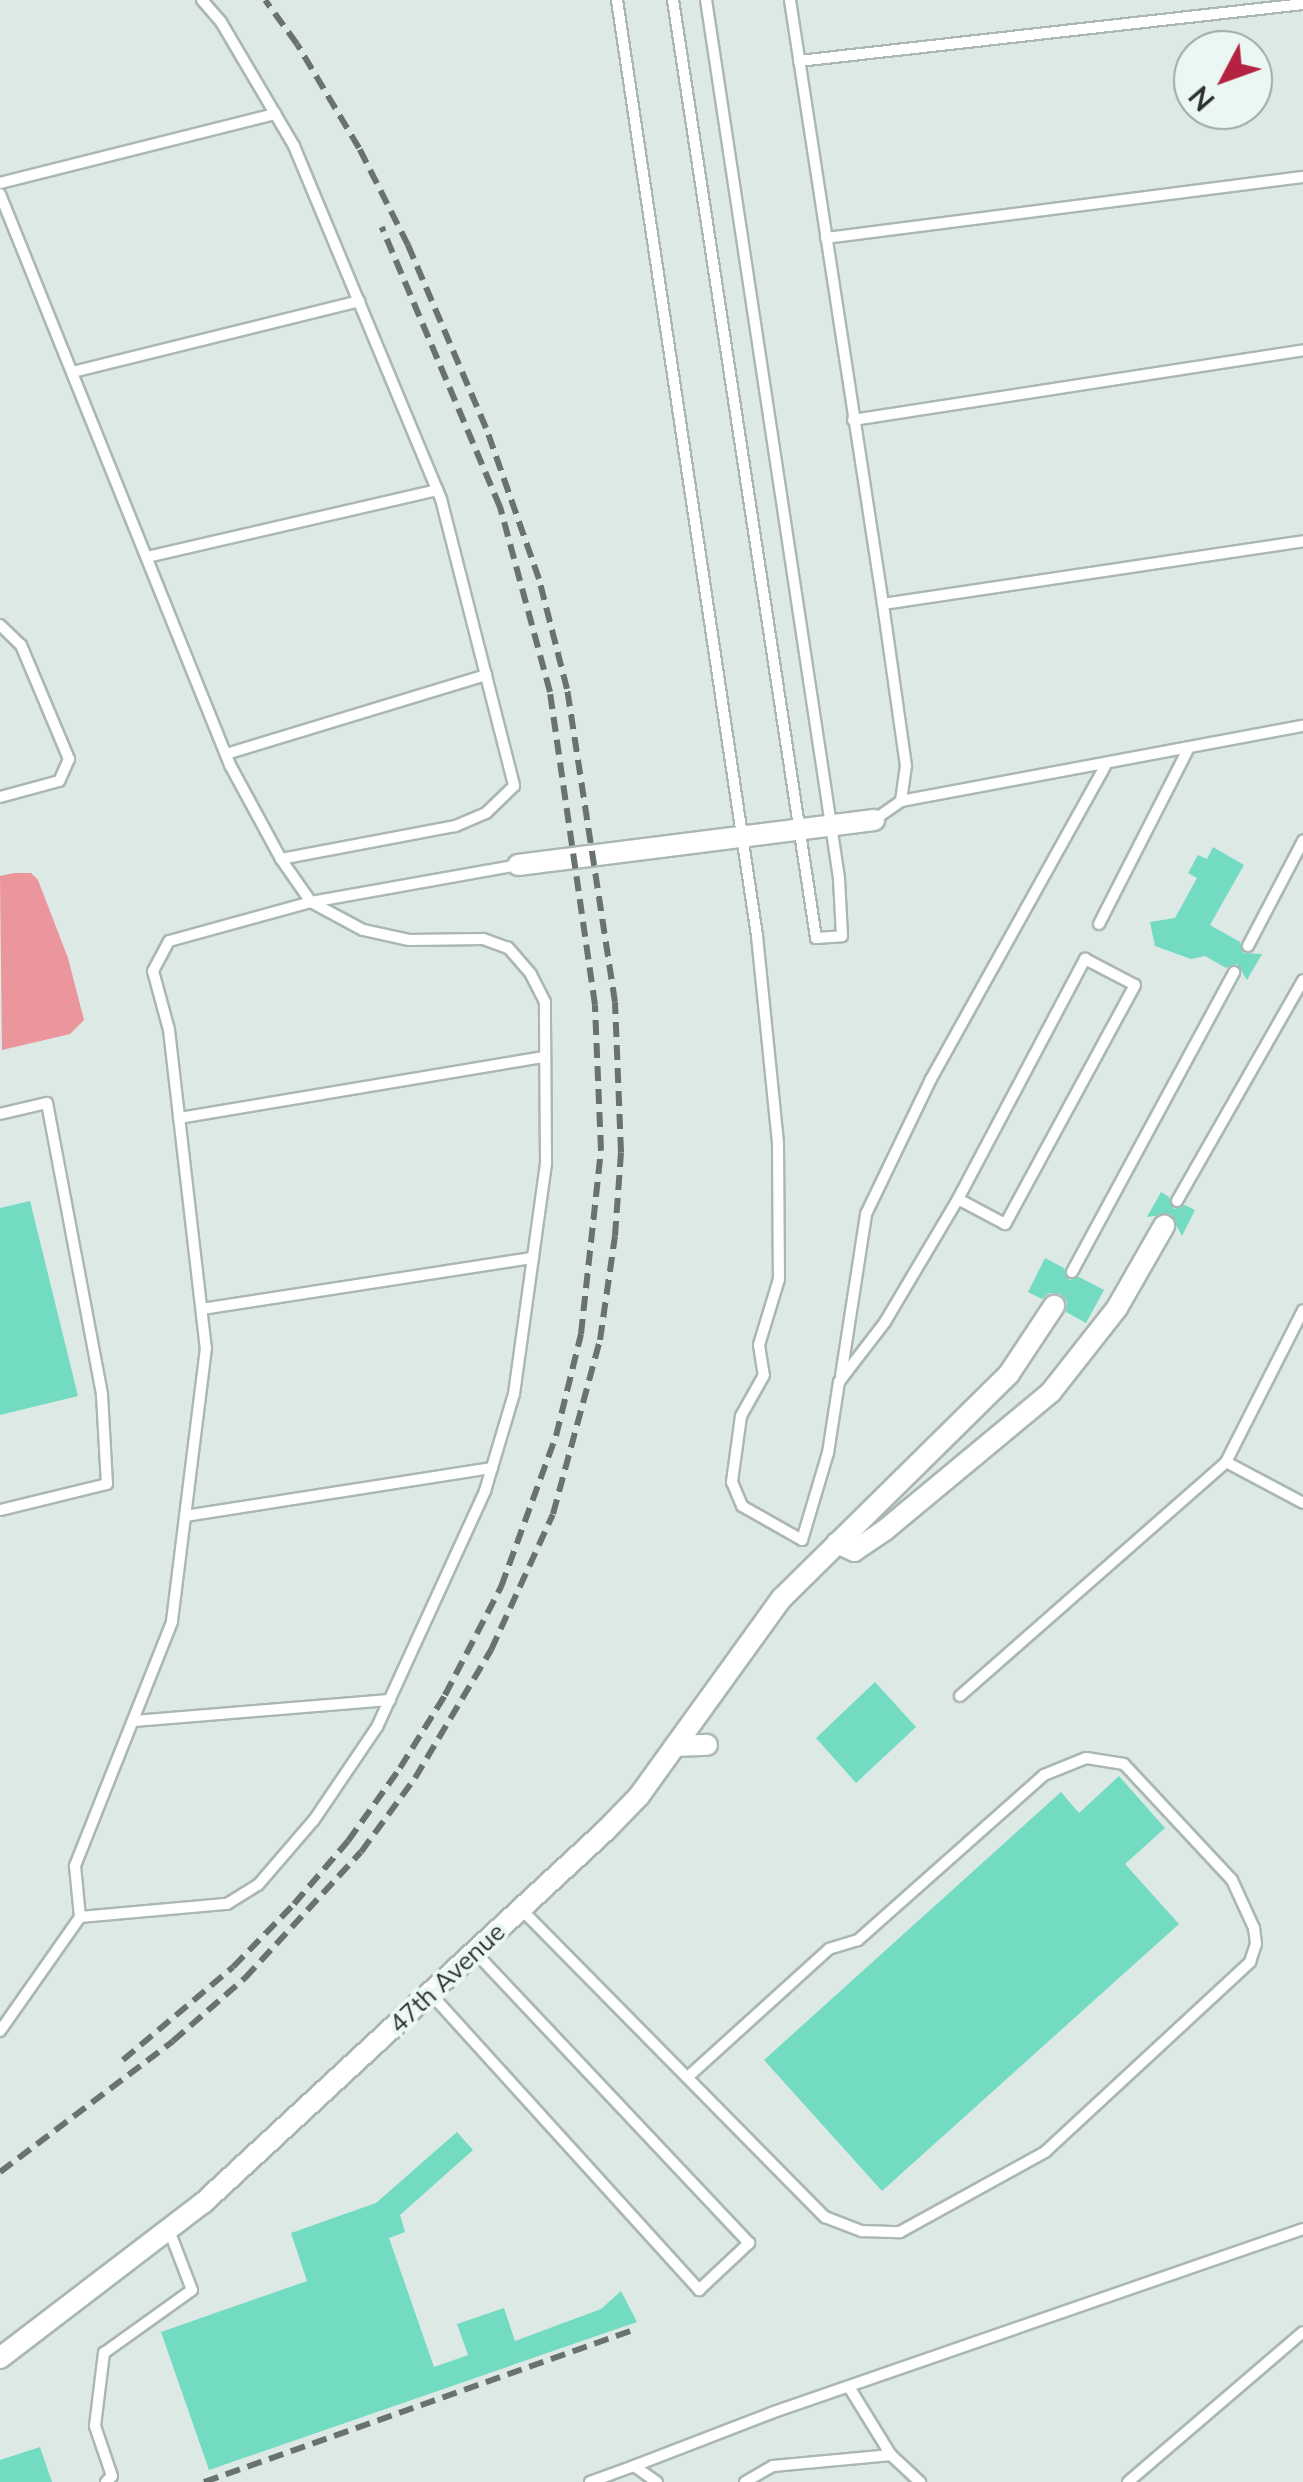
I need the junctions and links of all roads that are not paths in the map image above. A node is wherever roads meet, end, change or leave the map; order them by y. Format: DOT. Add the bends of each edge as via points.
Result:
graph roads {
  1 [pos="202,0"];
  2 [pos="617,0"];
  3 [pos="673,0"];
  4 [pos="706,0"];
  5 [pos="790,0"];
  6 [pos="1303,4"];
  7 [pos="799,61"];
  8 [pos="276,114"];
  9 [pos="1303,176"];
  10 [pos="0,183"];
  11 [pos="0,194"];
  12 [pos="826,238"];
  13 [pos="359,301"];
  14 [pos="1303,350"];
  15 [pos="72,372"];
  16 [pos="853,420"];
  17 [pos="437,490"];
  18 [pos="1303,541"];
  19 [pos="147,557"];
  20 [pos="883,604"];
  21 [pos="0,626"];
  22 [pos="486,675"];
  23 [pos="1303,726"];
  24 [pos="1187,751"];
  25 [pos="226,754"];
  26 [pos="1106,766"];
  27 [pos="0,797"];
  28 [pos="901,802"];
  29 [pos="874,820"];
  30 [pos="831,826"];
  31 [pos="799,830"];
  32 [pos="742,837"];
  33 [pos="1303,841"];
  34 [pos="282,859"];
  35 [pos="518,866"];
  36 [pos="311,902"];
  37 [pos="1099,924"];
  38 [pos="1248,946"];
  39 [pos="1234,972"];
  40 [pos="1303,980"];
  41 [pos="546,1057"];
  42 [pos="0,1114"];
  43 [pos="179,1118"];
  44 [pos="958,1199"];
  45 [pos="1177,1201"];
  46 [pos="1164,1226"];
  47 [pos="533,1258"];
  48 [pos="1072,1272"];
  49 [pos="1054,1306"];
  50 [pos="202,1309"];
  51 [pos="1303,1310"];
  52 [pos="840,1382"];
  53 [pos="1226,1462"];
  54 [pos="492,1468"];
  55 [pos="1303,1502"];
  56 [pos="0,1510"];
  57 [pos="185,1516"];
  58 [pos="802,1540"];
  59 [pos="838,1543"];
  60 [pos="820,1559"];
  61 [pos="960,1696"];
  62 [pos="390,1700"];
  63 [pos="133,1721"];
  64 [pos="707,1745"];
  65 [pos="676,1746"];
  66 [pos="521,1909"];
  67 [pos="80,1918"];
  68 [pos="474,1952"];
  69 [pos="430,1994"];
  70 [pos="0,2031"];
  71 [pos="689,2076"];
  72 [pos="168,2229"];
  73 [pos="1303,2229"];
  74 [pos="1303,2332"];
  75 [pos="0,2358"];
  76 [pos="849,2386"];
  77 [pos="891,2455"];
  78 [pos="634,2466"];
  79 [pos="106,2482"];
  80 [pos="590,2482"];
  81 [pos="657,2482"];
  82 [pos="745,2482"];
  83 [pos="920,2482"];
  84 [pos="1128,2482"];
  1 -- 8 [label="lane"];
  2 -- 32 [label="lane"];
  3 -- 31 [label="lane"];
  4 -- 30 [label="lane"];
  5 -- 7 [label="lane"];
  6 -- 7 [label="lane"];
  7 -- 12 [label="lane"];
  8 -- 10 [label="lane"];
  8 -- 13 [label="lane"];
  9 -- 12 [label="lane"];
  11 -- 15 [label="lane"];
  12 -- 16 [label="lane"];
  13 -- 15 [label="lane"];
  13 -- 17 [label="lane"];
  14 -- 16 [label="lane"];
  15 -- 19 [label="lane"];
  16 -- 20 [label="lane"];
  17 -- 19 [label="lane"];
  17 -- 22 [label="lane"];
  18 -- 20 [label="lane"];
  19 -- 25 [label="lane"];
  20 -- 28 [label="lane" via="906,766"];
  21 -- 27 [label="lane" via="21,645 69,759 60,781"];
  22 -- 25 [label="lane"];
  22 -- 34 [label="lane" via="514,786 486,814 455,826"];
  23 -- 24 [label="lane"];
  24 -- 26 [label="lane"];
  24 -- 37 [label="lane"];
  25 -- 34 [label="lane"];
  26 -- 28 [label="lane"];
  26 -- 52 [label="lane" via="931,1079 866,1214"];
  28 -- 29 [label="lane"];
  29 -- 30 [label="street"];
  30 -- 31 [label="street"];
  30 -- 31 [label="lane" via="842,936 816,938"];
  31 -- 32 [label="street"];
  32 -- 35 [label="street"];
  32 -- 58 [label="lane" via="778,1144 779,1279 758,1345 764,1374 741,1416 732,1482 742,1506"];
  33 -- 38 [label="lane"];
  34 -- 36 [label="lane"];
  35 -- 36 [label="lane"];
  36 -- 41 [label="lane" via="363,930 408,940 483,938 508,948 545,1002"];
  36 -- 43 [label="lane" via="169,941 153,971 169,1030"];
  39 -- 48 [label="lane"];
  40 -- 45 [label="lane"];
  41 -- 43 [label="lane"];
  41 -- 47 [label="lane" via="546,1162"];
  42 -- 56 [label="lane" via="47,1102 102,1395 106,1484"];
  43 -- 50 [label="lane"];
  44 -- 44 [label="lane" via="1005,1224 1135,986 1085,959"];
  44 -- 52 [label="lane" via="885,1322"];
  46 -- 59 [label="street, 47th Avenue" via="1118,1308 1051,1392 885,1530 854,1551"];
  47 -- 50 [label="lane"];
  47 -- 54 [label="lane" via="514,1394"];
  49 -- 59 [label="street, 47th Avenue" via="1009,1374"];
  50 -- 57 [label="lane" via="206,1348"];
  51 -- 53 [label="lane"];
  52 -- 58 [label="lane"];
  53 -- 55 [label="lane"];
  53 -- 61 [label="lane"];
  54 -- 57 [label="lane"];
  54 -- 62 [label="lane"];
  57 -- 63 [label="lane" via="172,1622"];
  58 -- 60 [label="lane"];
  59 -- 60 [label="street, 47th Avenue"];
  60 -- 65 [label="street, 47th Avenue" via="782,1598"];
  62 -- 63 [label="lane"];
  62 -- 67 [label="lane" via="314,1820 258,1885 227,1904"];
  63 -- 67 [label="lane" via="75,1866"];
  64 -- 65 [label="street"];
  65 -- 66 [label="street, 47th Avenue" via="639,1796"];
  66 -- 68 [label="street, 47th Avenue"];
  66 -- 71 [label="lane"];
  67 -- 70 [label="lane"];
  68 -- 69 [label="street, 47th Avenue"];
  68 -- 69 [label="lane" via="750,2243 699,2290"];
  69 -- 72 [label="street, 47th Avenue"];
  71 -- 71 [label="lane" via="825,2217 862,2231 900,2232 1045,2152 1250,1962 1254,1928 1232,1880 1124,1764 1086,1758 1044,1775 858,1940 829,1949"];
  72 -- 75 [label="street, 47th Avenue"];
  72 -- 79 [label="lane" via="192,2290 104,2354 95,2426 112,2476"];
  73 -- 76 [label="lane"];
  74 -- 84 [label="lane"];
  76 -- 77 [label="lane"];
  76 -- 78 [label="lane"];
  77 -- 82 [label="lane" via="774,2466"];
  77 -- 83 [label="lane"];
  78 -- 80 [label="lane"];
  78 -- 81 [label="lane"];
}
